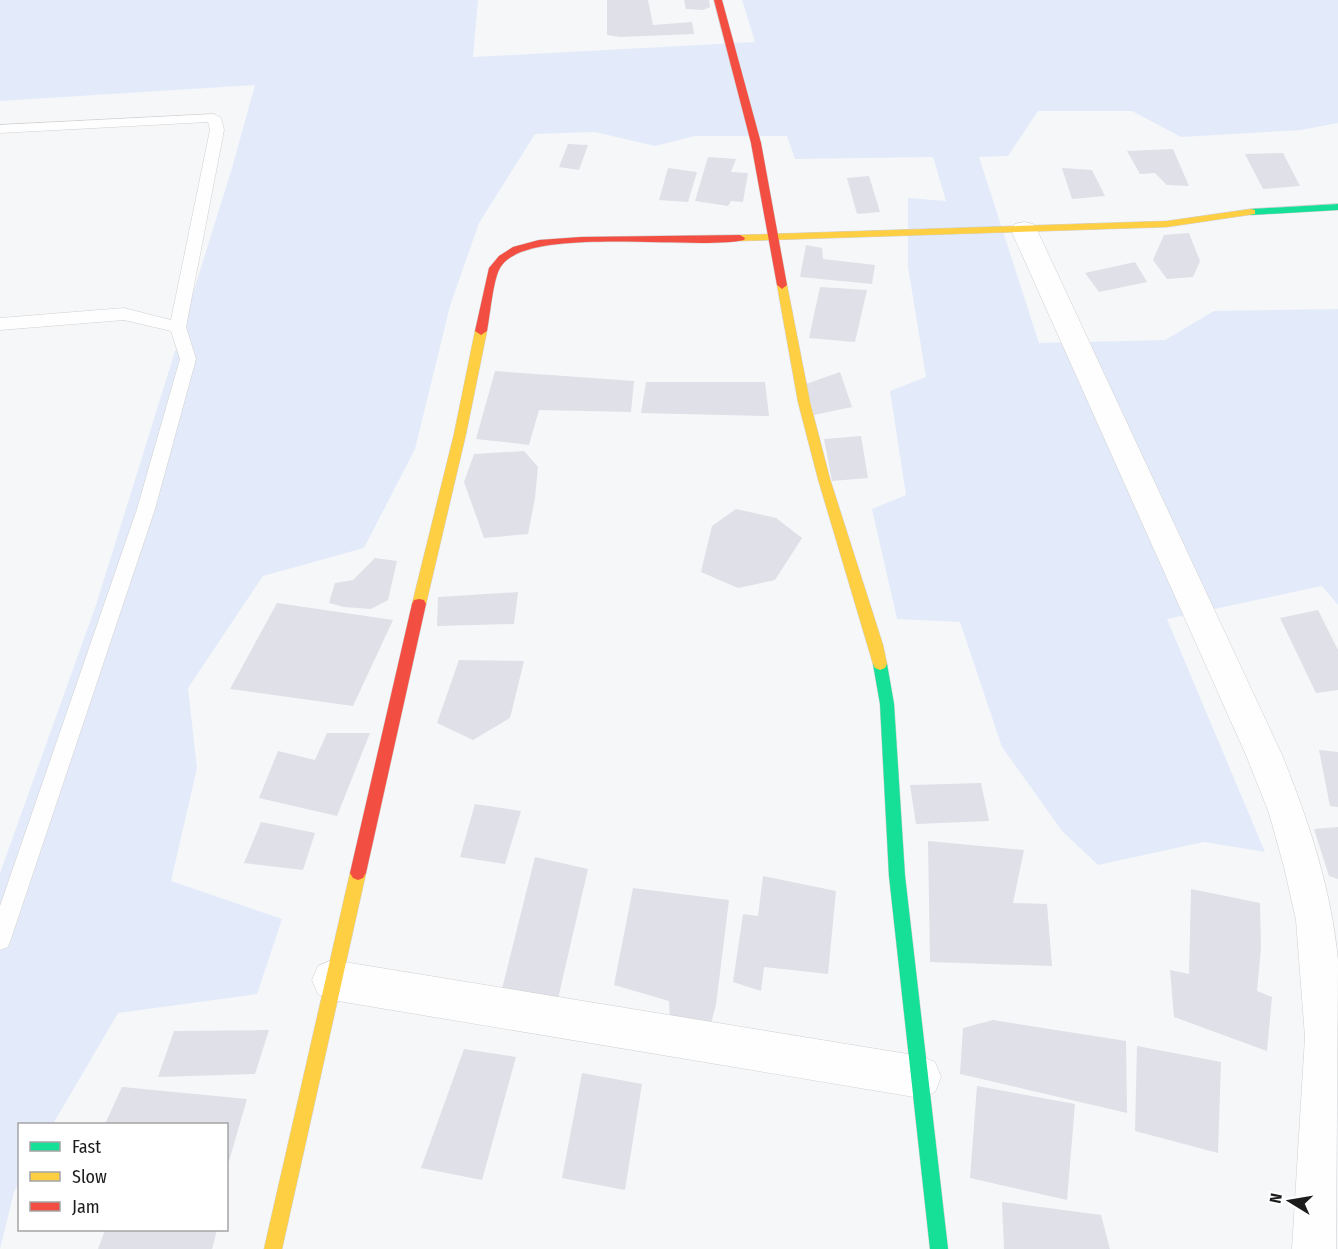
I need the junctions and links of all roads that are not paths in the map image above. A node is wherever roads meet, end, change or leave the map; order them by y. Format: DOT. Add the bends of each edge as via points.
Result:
graph roads {
  1 [pos="718,0"];
  2 [pos="0,129"];
  3 [pos="1338,207"];
  4 [pos="1024,230"];
  5 [pos="772,238"];
  6 [pos="0,324"];
  7 [pos="178,327"];
  8 [pos="0,939"];
  9 [pos="332,980"];
  10 [pos="920,1077"];
  11 [pos="273,1249"];
  12 [pos="939,1249"];
  13 [pos="1314,1249"];
  1 -- 5 [label="street" via="756,143"];
  2 -- 7 [label="lane" via="214,118 218,130"];
  3 -- 4 [label="street" via="1233,213 1167,224"];
  4 -- 5 [label="street"];
  4 -- 13 [label="street" via="1264,755 1303,867 1316,920 1325,1037"];
  5 -- 9 [label="street" via="539,243 517,249 494,268 468,404"];
  5 -- 10 [label="street" via="804,402 876,645 887,704 897,876"];
  6 -- 7 [label="lane" via="124,314"];
  7 -- 8 [label="lane" via="188,359 146,509"];
  9 -- 10 [label="street"];
  9 -- 11 [label="street"];
  10 -- 12 [label="street"];
}
